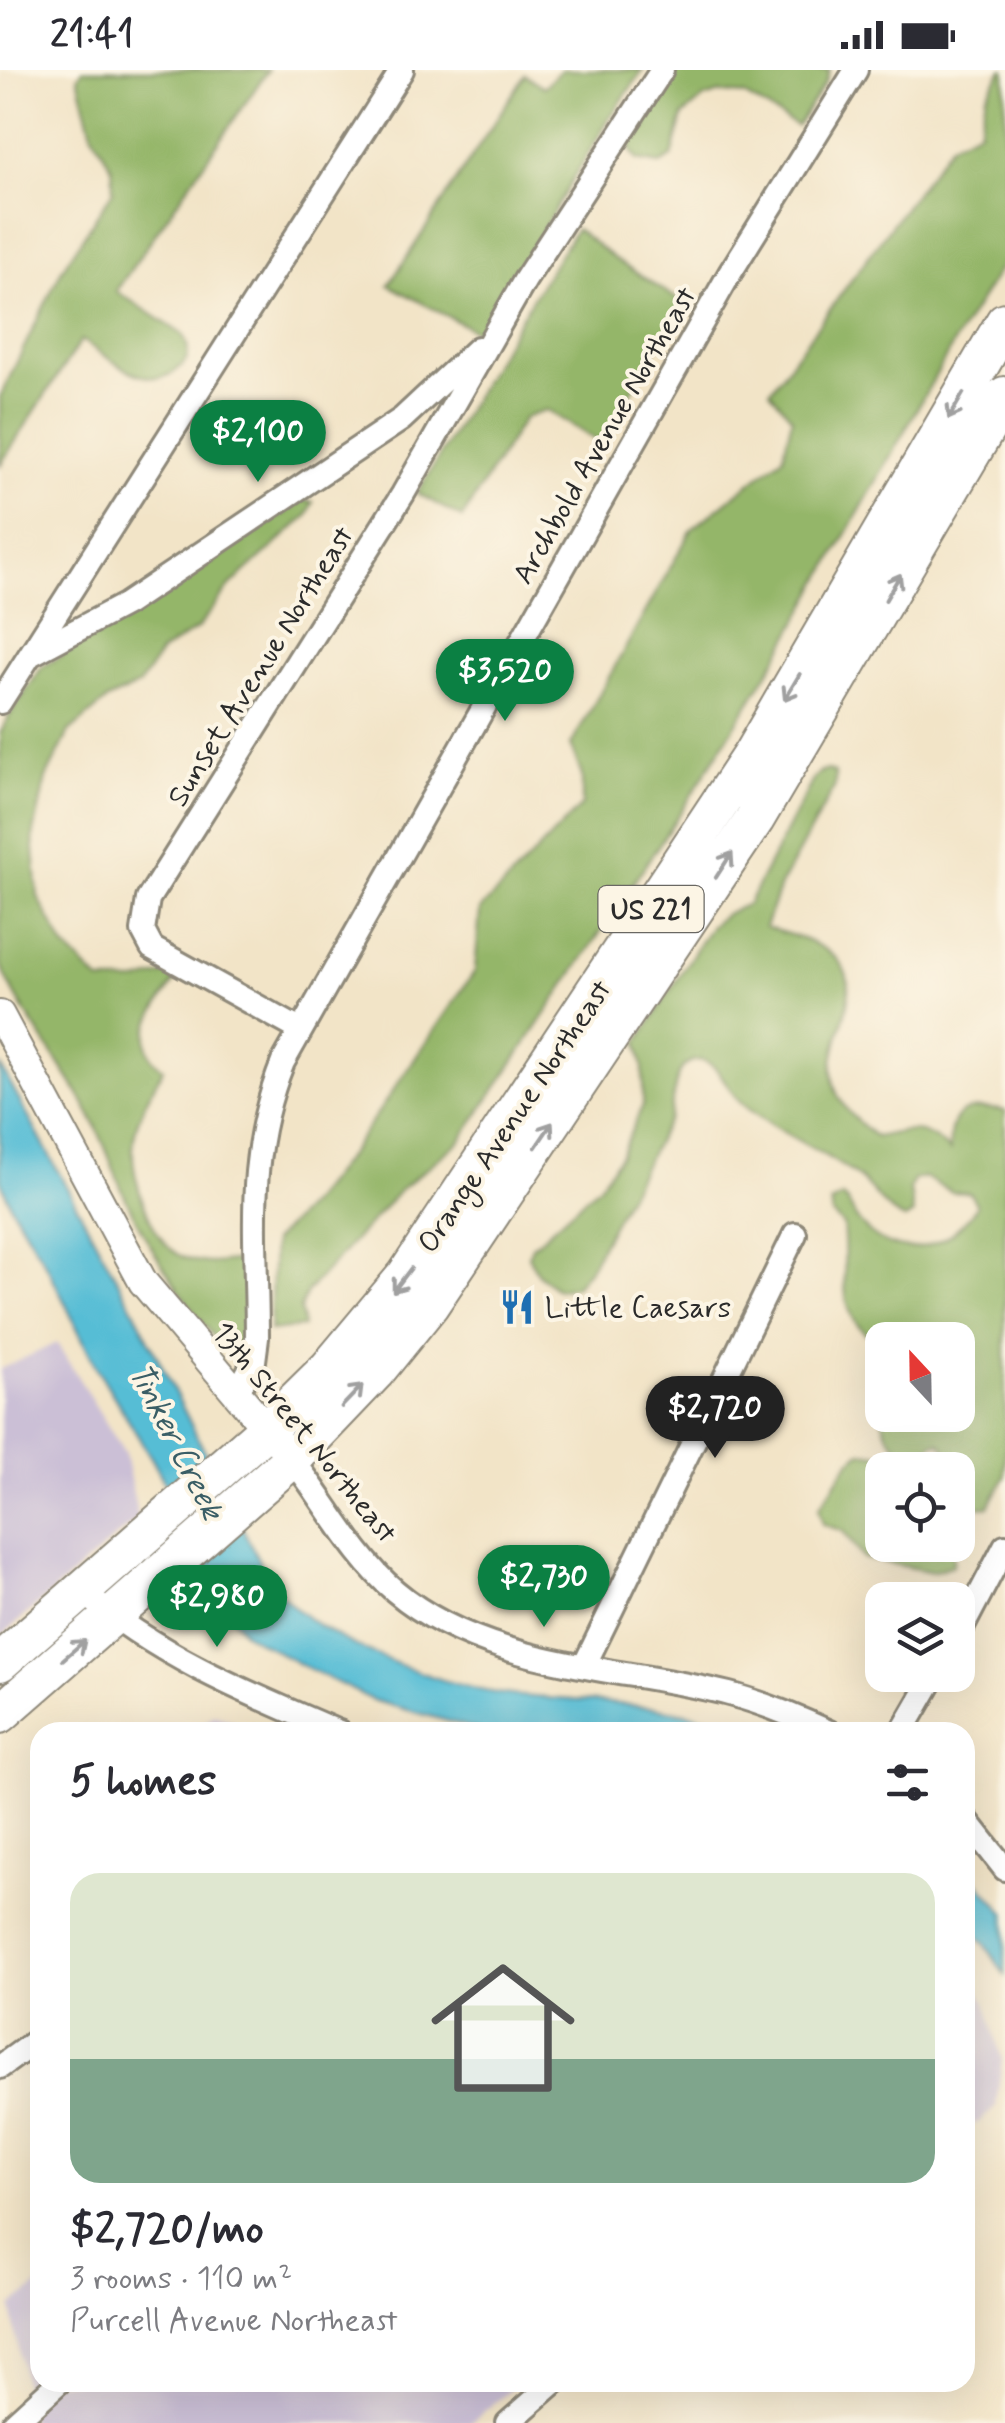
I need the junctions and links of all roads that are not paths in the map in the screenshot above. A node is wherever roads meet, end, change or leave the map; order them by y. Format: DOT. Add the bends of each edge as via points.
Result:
graph roads {
  1 [pos="402,70"];
  2 [pos="662,70"];
  3 [pos="856,70"];
  4 [pos="1005,322"];
  5 [pos="498,328"];
  6 [pos="1005,396"];
  7 [pos="29,656"];
  8 [pos="0,702"];
  9 [pos="0,1014"];
  10 [pos="300,1030"];
  11 [pos="795,1234"];
  12 [pos="238,1391"];
  13 [pos="268,1428"];
  14 [pos="292,1458"];
  15 [pos="1005,1546"];
  16 [pos="80,1590"];
  17 [pos="975,1603"];
  18 [pos="112,1617"];
  19 [pos="0,1662"];
  20 [pos="585,1664"];
  21 [pos="925,1692"];
  22 [pos="0,1714"];
  23 [pos="316,1722"];
  24 [pos="806,1722"];
  25 [pos="908,1722"];
  26 [pos="975,1831"];
  27 [pos="1005,1869"];
  28 [pos="30,2045"];
  29 [pos="0,2067"];
  30 [pos="49,2392"];
  31 [pos="543,2392"];
  32 [pos="14,2423"];
  33 [pos="508,2423"];
  1 -- 7 [label="street"];
  2 -- 5 [label="street, Sunset Avenue Northeast"];
  3 -- 10 [label="street, Archbold Avenue Northeast" via="720,290"];
  4 -- 13 [label="highway, Orange Avenue Northeast / US 221, one-way" via="753,753 606,979 406,1276"];
  5 -- 7 [label="street" via="402,419 126,604"];
  5 -- 10 [label="street, Sunset Avenue Northeast" via="404,494 148,899 142,932 152,948"];
  14 -- 6 [label="highway, Orange Avenue Northeast / US 221, one-way" via="375,1372 456,1268 775,786"];
  7 -- 8 [label="street"];
  9 -- 12 [label="street, 13th Street Northeast" via="134,1268"];
  10 -- 12 [label="street, Archbold Avenue Northeast" via="272,1091 256,1159 257,1338"];
  11 -- 20 [label="street"];
  12 -- 13 [label="street, 13th Street Northeast"];
  13 -- 14 [label="street, 13th Street Northeast"];
  13 -- 16 [label="highway, Orange Avenue Northeast / US 221"];
  14 -- 18 [label="highway, Orange Avenue Northeast / US 221"];
  14 -- 20 [label="street, 13th Street Northeast" via="358,1552 398,1594 504,1648"];
  15 -- 17 [label="street"];
  16 -- 18 [label="street"];
  16 -- 19 [label="highway, Orange Avenue Northeast / US 221"];
  22 -- 18 [label="highway, Orange Avenue Northeast / US 221, one-way"];
  18 -- 23 [label="street" via="192,1667"];
  20 -- 24 [label="street, 13th Street Northeast" via="728,1694"];
  21 -- 25 [label="street"];
  26 -- 27 [label="street"];
  28 -- 29 [label="street"];
  30 -- 32 [label="street"];
  31 -- 33 [label="street"];
}
